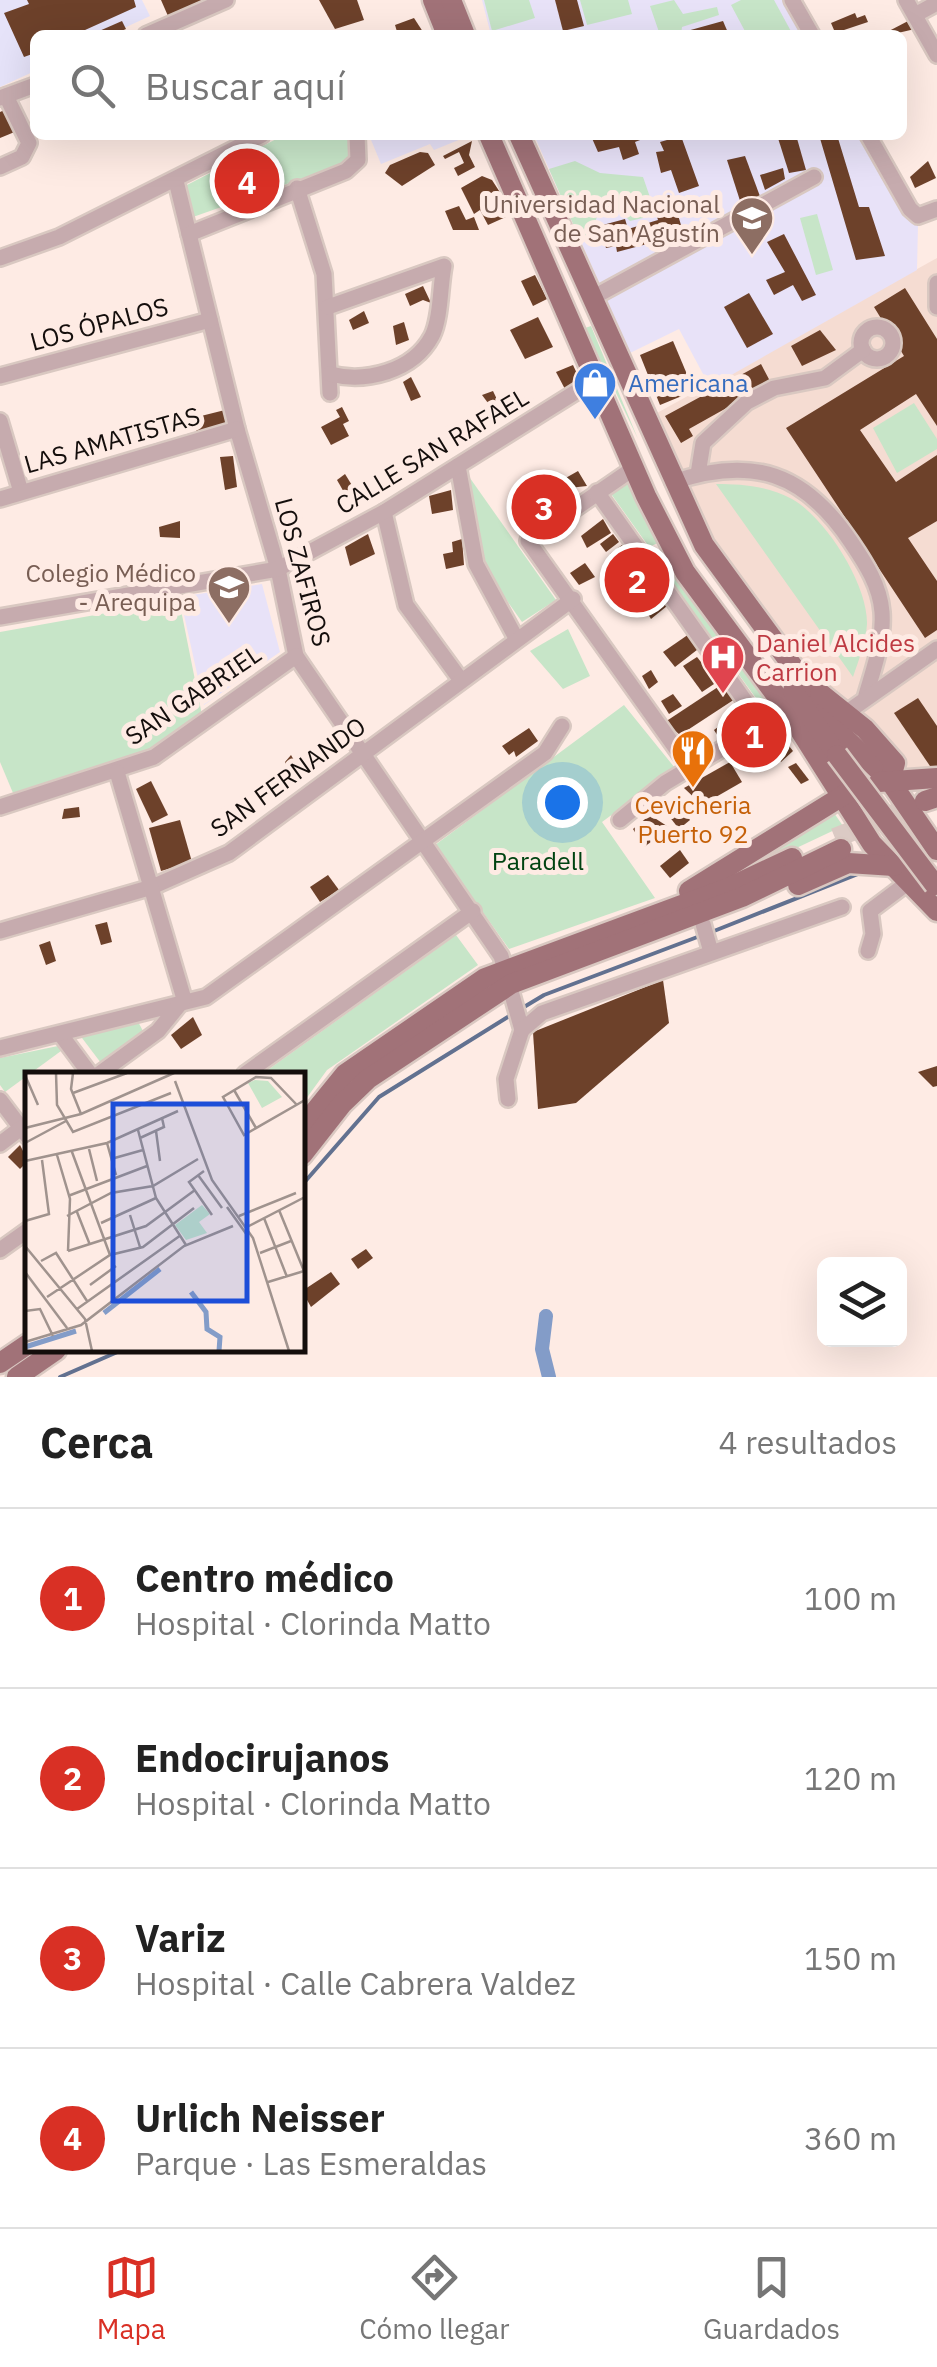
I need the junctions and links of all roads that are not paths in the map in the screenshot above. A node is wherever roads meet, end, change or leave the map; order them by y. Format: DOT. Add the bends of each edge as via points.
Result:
graph roads {
  1 [pos="226,0"];
  2 [pos="432,0"];
  3 [pos="447,0"];
  4 [pos="466,0"];
  5 [pos="792,0"];
  6 [pos="906,0"];
  7 [pos="937,3"];
  8 [pos="915,15"];
  9 [pos="157,30"];
  10 [pos="445,30"];
  11 [pos="456,30"];
  12 [pos="462,30"];
  13 [pos="475,30"];
  14 [pos="809,30"];
  15 [pos="937,54"];
  16 [pos="30,87"];
  17 [pos="3,97"];
  18 [pos="253,140"];
  19 [pos="358,140"];
  20 [pos="491,140"];
  21 [pos="502,140"];
  22 [pos="510,140"];
  23 [pos="521,140"];
  24 [pos="871,140"];
  25 [pos="0,167"];
  26 [pos="814,177"];
  27 [pos="176,181"];
  28 [pos="297,188"];
  29 [pos="937,209"];
  30 [pos="189,234"];
  31 [pos="0,258"];
  32 [pos="937,283"];
  33 [pos="592,298"];
  34 [pos="937,307"];
  35 [pos="328,308"];
  36 [pos="210,320"];
  37 [pos="863,350"];
  38 [pos="330,374"];
  39 [pos="0,376"];
  40 [pos="595,380"];
  41 [pos="330,393"];
  42 [pos="0,421"];
  43 [pos="237,429"];
  44 [pos="458,466"];
  45 [pos="634,468"];
  46 [pos="698,474"];
  47 [pos="673,482"];
  48 [pos="20,492"];
  49 [pos="597,492"];
  50 [pos="0,499"];
  51 [pos="384,512"];
  52 [pos="278,569"];
  53 [pos="573,599"];
  54 [pos="0,617"];
  55 [pos="516,638"];
  56 [pos="937,649"];
  57 [pos="296,656"];
  58 [pos="798,675"];
  59 [pos="460,679"];
  60 [pos="866,695"];
  61 [pos="787,710"];
  62 [pos="846,713"];
  63 [pos="762,725"];
  64 [pos="562,726"];
  65 [pos="362,755"];
  66 [pos="831,761"];
  67 [pos="692,771"];
  68 [pos="117,772"];
  69 [pos="937,778"];
  70 [pos="890,781"];
  71 [pos="0,786"];
  72 [pos="851,799"];
  73 [pos="3,806"];
  74 [pos="620,820"];
  75 [pos="777,836"];
  76 [pos="421,842"];
  77 [pos="926,872"];
  78 [pos="152,886"];
  79 [pos="842,907"];
  80 [pos="937,910"];
  81 [pos="473,911"];
  82 [pos="644,916"];
  83 [pos="0,931"];
  84 [pos="707,937"];
  85 [pos="622,945"];
  86 [pos="868,951"];
  87 [pos="510,983"];
  88 [pos="184,999"];
  89 [pos="520,1024"];
  90 [pos="60,1035"];
  91 [pos="0,1048"];
  92 [pos="88,1072"];
  93 [pos="102,1072"];
  94 [pos="248,1072"];
  95 [pos="508,1099"];
  96 [pos="0,1100"];
  97 [pos="305,1124"];
  98 [pos="24,1133"];
  99 [pos="0,1144"];
  100 [pos="305,1151"];
  101 [pos="25,1232"];
  102 [pos="0,1250"];
  103 [pos="25,1346"];
  104 [pos="53,1352"];
  105 [pos="0,1363"];
  106 [pos="17,1377"];
  1 -- 9 [label="street"];
  2 -- 10 [label="main road"];
  3 -- 11 [label="main road"];
  3 -- 12 [label="main road"];
  4 -- 13 [label="main road"];
  5 -- 14 [label="street"];
  6 -- 8 [label="street"];
  7 -- 8 [label="street"];
  8 -- 15 [label="street"];
  16 -- 17 [label="street"];
  17 -- 25 [label="street" via="28,143 22,157"];
  18 -- 27 [label="street"];
  19 -- 28 [label="street" via="358,160 346,171"];
  20 -- 40 [label="main road"];
  21 -- 66 [label="main road" via="676,538"];
  22 -- 66 [label="main road" via="688,532"];
  23 -- 33 [label="main road"];
  24 -- 29 [label="street" via="910,209 918,216"];
  26 -- 33 [label="street"];
  27 -- 30 [label="street, LOS ZAFIROS"];
  27 -- 31 [label="street" via="59,238"];
  28 -- 30 [label="street"];
  28 -- 35 [label="street"];
  30 -- 36 [label="street, LOS ZAFIROS"];
  32 -- 34 [label="street"];
  33 -- 47 [label="main road"];
  35 -- 38 [label="street"];
  35 -- 38 [label="street" via="444,266 432,336 398,368 357,380"];
  36 -- 39 [label="street, LOS ÓPALOS"];
  36 -- 43 [label="street, LOS ZAFIROS"];
  37 -- 46 [label="street" via="825,378 774,388 748,402 703,442"];
  38 -- 41 [label="street"];
  40 -- 44 [label="street, CALLE SAN RAFAEL"];
  40 -- 45 [label="main road"];
  42 -- 48 [label="street"];
  43 -- 48 [label="street, LAS AMATISTAS"];
  43 -- 52 [label="street, LOS ZAFIROS"];
  44 -- 51 [label="street, CALLE SAN RAFAEL"];
  44 -- 55 [label="street" via="476,564"];
  45 -- 49 [label="street"];
  45 -- 61 [label="main road" via="685,572"];
  46 -- 47 [label="street"];
  46 -- 60 [label="street" via="738,469 776,476 831,512 879,591 880,646"];
  47 -- 58 [label="main road" via="704,545"];
  48 -- 50 [label="street, LAS AMATISTAS"];
  49 -- 53 [label="street" via="528,540"];
  49 -- 63 [label="street"];
  51 -- 52 [label="street, CALLE SAN RAFAEL"];
  51 -- 59 [label="street" via="406,606"];
  52 -- 54 [label="street, CALLE SAN RAFAEL"];
  52 -- 57 [label="street, LOS ZAFIROS"];
  53 -- 55 [label="street, SAN FERNANDO"];
  53 -- 67 [label="street"];
  55 -- 59 [label="street, SAN FERNANDO"];
  56 -- 60 [label="street"];
  57 -- 65 [label="street, LOS ZAFIROS"];
  57 -- 68 [label="street, SAN GABRIEL" via="154,757"];
  58 -- 62 [label="main road"];
  58 -- 70 [label="main road" via="846,739"];
  59 -- 65 [label="street, SAN FERNANDO"];
  60 -- 62 [label="street"];
  61 -- 63 [label="street"];
  61 -- 66 [label="main road"];
  62 -- 70 [label="main road" via="895,763"];
  63 -- 67 [label="street"];
  64 -- 76 [label="street" via="546,752"];
  65 -- 76 [label="street, LOS ZAFIROS"];
  65 -- 78 [label="street, SAN FERNANDO" via="229,853"];
  66 -- 72 [label="main road"];
  66 -- 75 [label="main road" via="817,804"];
  66 -- 77 [label="main road, bridge"];
  67 -- 74 [label="street"];
  68 -- 73 [label="street, SAN GABRIEL"];
  68 -- 78 [label="street"];
  69 -- 70 [label="main road"];
  70 -- 72 [label="main road"];
  70 -- 77 [label="main road"];
  71 -- 73 [label="street"];
  72 -- 75 [label="main road"];
  72 -- 77 [label="main road" via="872,844"];
  75 -- 82 [label="main road"];
  76 -- 81 [label="street, LOS ZAFIROS"];
  76 -- 88 [label="street" via="206,997"];
  77 -- 80 [label="main road"];
  77 -- 84 [label="main road" via="843,865"];
  77 -- 86 [label="street" via="870,911"];
  78 -- 83 [label="street, SAN FERNANDO"];
  78 -- 88 [label="street"];
  79 -- 84 [label="street"];
  81 -- 87 [label="street, LOS ZAFIROS"];
  81 -- 94 [label="street"];
  82 -- 85 [label="main road" via="838,843 742,898"];
  82 -- 87 [label="main road"];
  84 -- 85 [label="main road"];
  84 -- 89 [label="street" via="646,980"];
  85 -- 87 [label="main road"];
  87 -- 89 [label="street, LOS ZAFIROS"];
  87 -- 97 [label="main road" via="345,1074"];
  87 -- 100 [label="main road" via="368,1080"];
  88 -- 90 [label="street"];
  88 -- 93 [label="street" via="158,1031"];
  89 -- 95 [label="street" via="506,1078"];
  90 -- 91 [label="street"];
  90 -- 92 [label="street"];
  96 -- 98 [label="street"];
  98 -- 99 [label="street"];
  101 -- 102 [label="street"];
  103 -- 105 [label="main road"];
  104 -- 106 [label="main road"];
}
